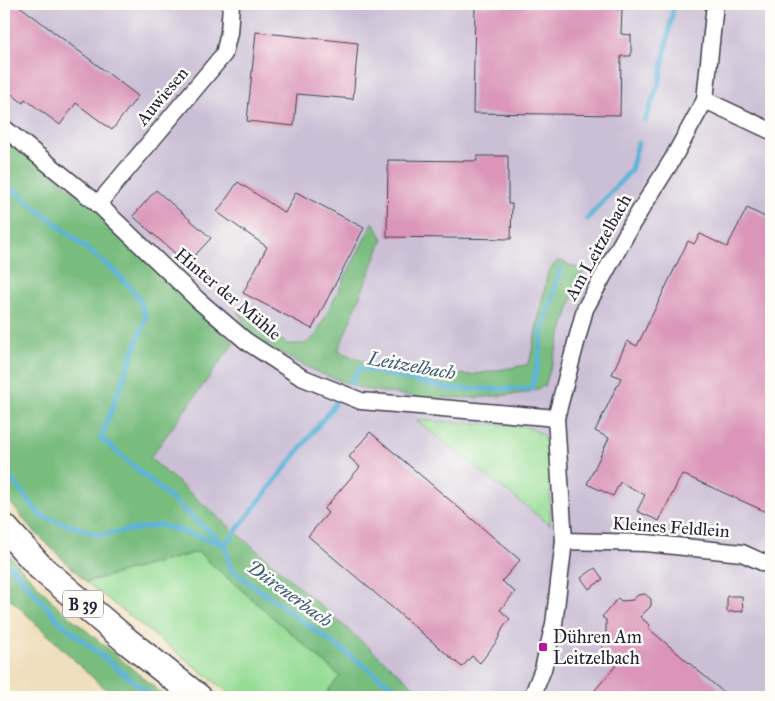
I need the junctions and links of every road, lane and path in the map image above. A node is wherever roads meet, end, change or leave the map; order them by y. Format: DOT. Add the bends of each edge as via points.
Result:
graph roads {
  1 [pos="231,4"];
  2 [pos="716,4"];
  3 [pos="705,100"];
  4 [pos="4,128"];
  5 [pos="771,132"];
  6 [pos="98,204"];
  7 [pos="556,418"];
  8 [pos="4,527"];
  9 [pos="564,541"];
  10 [pos="771,566"];
  11 [pos="198,697"];
  12 [pos="532,697"];
  1 -- 6 [label="street, Auwiesen" via="224,54"];
  2 -- 3 [label="street, Am Leitzelbach"];
  3 -- 5 [label="street"];
  3 -- 7 [label="street, Am Leitzelbach" via="585,309"];
  4 -- 6 [label="street, Hinter der Mühle"];
  6 -- 7 [label="street, Hinter der Mühle" via="239,335 301,377 361,401"];
  7 -- 9 [label="street, Am Leitzelbach"];
  8 -- 11 [label="main road, B 39" via="40,566"];
  9 -- 10 [label="street, Kleines Feldlein" via="646,543 742,553"];
  9 -- 12 [label="street, Am Leitzelbach" via="554,624"];
}
